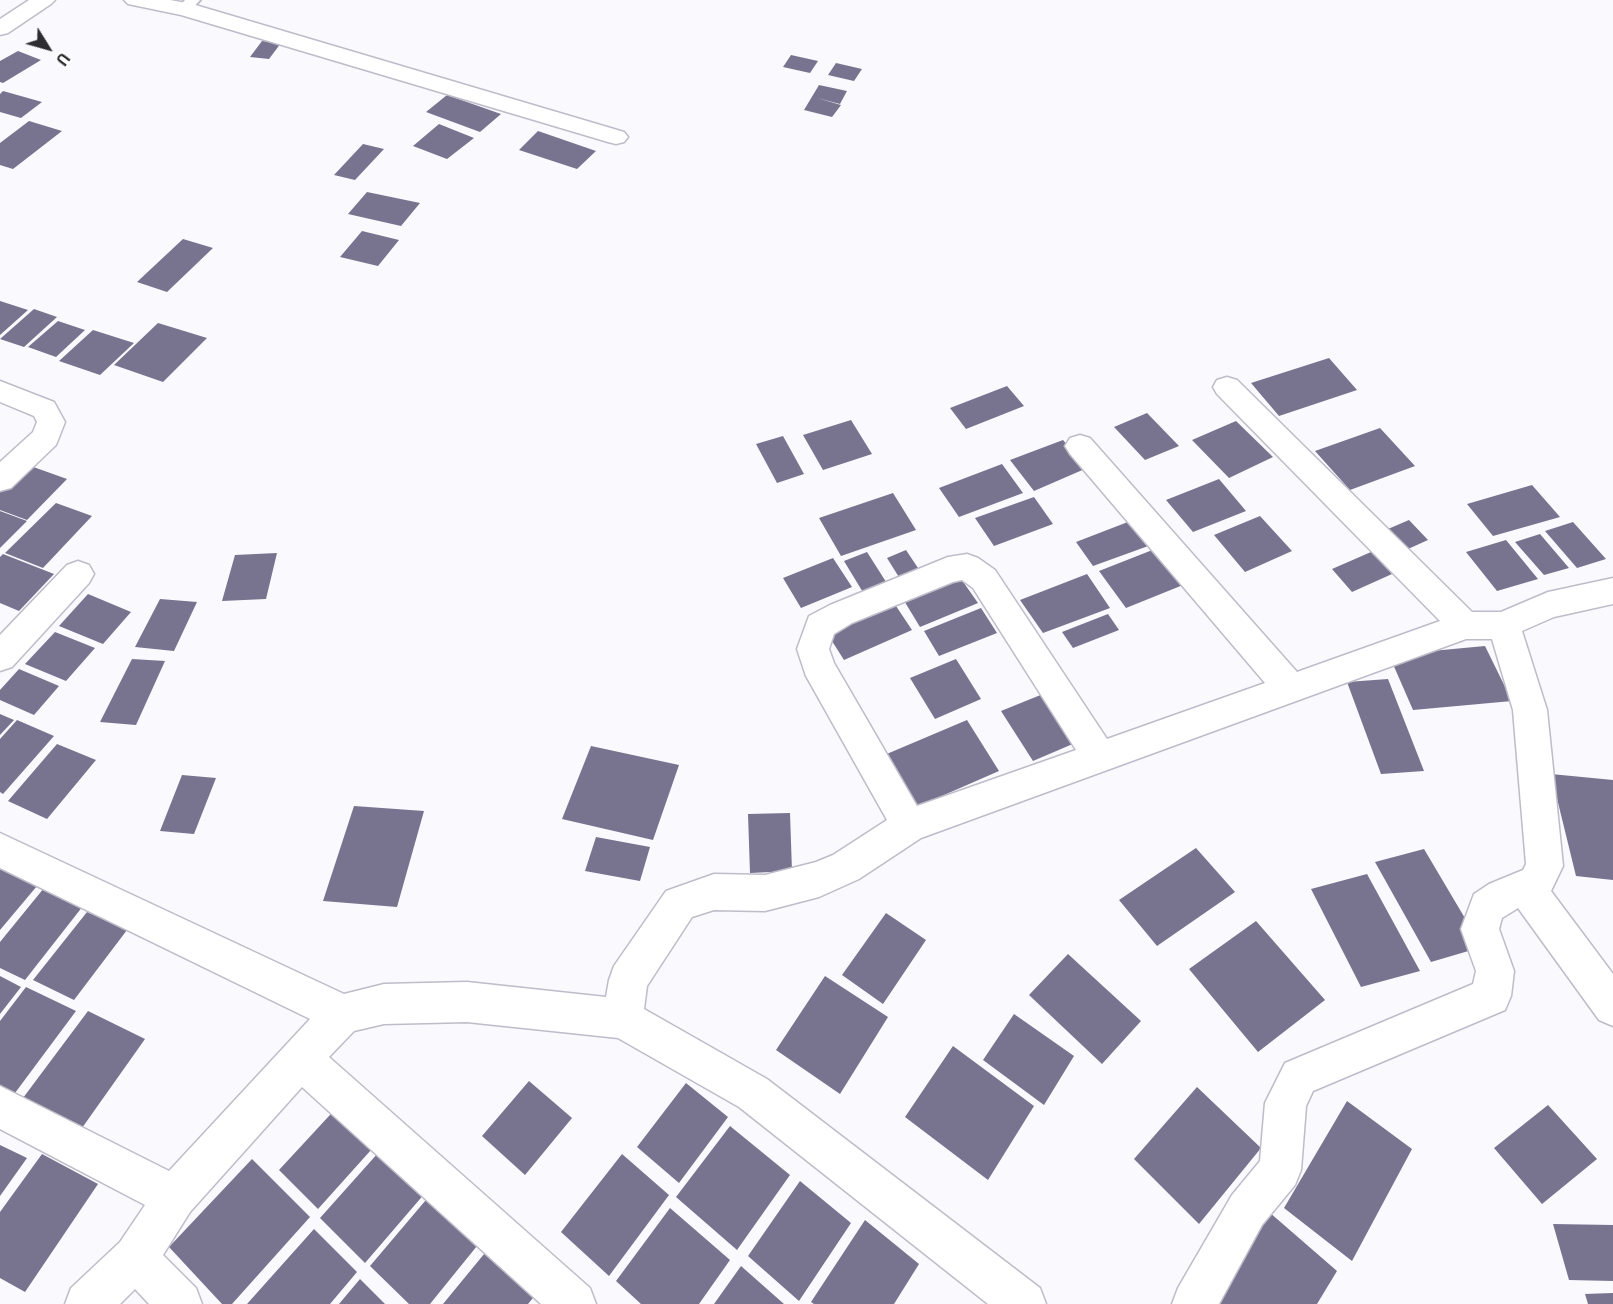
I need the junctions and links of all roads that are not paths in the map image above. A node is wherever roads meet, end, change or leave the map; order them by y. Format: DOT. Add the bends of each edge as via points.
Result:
graph roads {
  1 [pos="44,0"];
  2 [pos="135,0"];
  3 [pos="188,4"];
  4 [pos="0,28"];
  5 [pos="616,137"];
  6 [pos="1227,387"];
  7 [pos="0,392"];
  8 [pos="1080,446"];
  9 [pos="0,480"];
  10 [pos="78,574"];
  11 [pos="1613,591"];
  12 [pos="1504,625"];
  13 [pos="1465,626"];
  14 [pos="0,657"];
  15 [pos="1291,689"];
  16 [pos="1099,757"];
  17 [pos="909,826"];
  18 [pos="0,850"];
  19 [pos="1525,887"];
  20 [pos="1613,1006"];
  21 [pos="343,1014"];
  22 [pos="623,1018"];
  23 [pos="300,1058"];
  24 [pos="0,1107"];
  25 [pos="175,1197"];
  26 [pos="136,1258"];
  27 [pos="87,1304"];
  28 [pos="180,1304"];
  29 [pos="574,1304"];
  30 [pos="1024,1304"];
  31 [pos="1194,1304"];
  1 -- 4 [label="street"];
  2 -- 3 [label="street"];
  3 -- 5 [label="street"];
  6 -- 13 [label="street"];
  7 -- 9 [label="street" via="44,409 51,422 46,437"];
  8 -- 15 [label="street"];
  10 -- 14 [label="street"];
  11 -- 12 [label="street" via="1548,605"];
  12 -- 13 [label="street"];
  12 -- 19 [label="street" via="1530,710 1543,834 1545,866 1536,882"];
  13 -- 15 [label="street"];
  15 -- 16 [label="street"];
  16 -- 17 [label="street"];
  16 -- 17 [label="street" via="984,579 967,567 948,570 841,614 821,626 813,649 818,666"];
  17 -- 22 [label="street" via="846,867 819,879 765,893 714,892 679,904 628,980"];
  18 -- 21 [label="street"];
  19 -- 20 [label="street"];
  19 -- 31 [label="street" via="1486,907 1480,929 1495,971 1491,996 1299,1077 1286,1103 1280,1170 1247,1210"];
  21 -- 22 [label="street" via="384,1004 467,1002"];
  21 -- 23 [label="street"];
  22 -- 30 [label="street" via="753,1093"];
  23 -- 25 [label="street"];
  23 -- 29 [label="street"];
  24 -- 25 [label="street"];
  25 -- 26 [label="street"];
  26 -- 27 [label="street"];
  26 -- 28 [label="street"];
}
